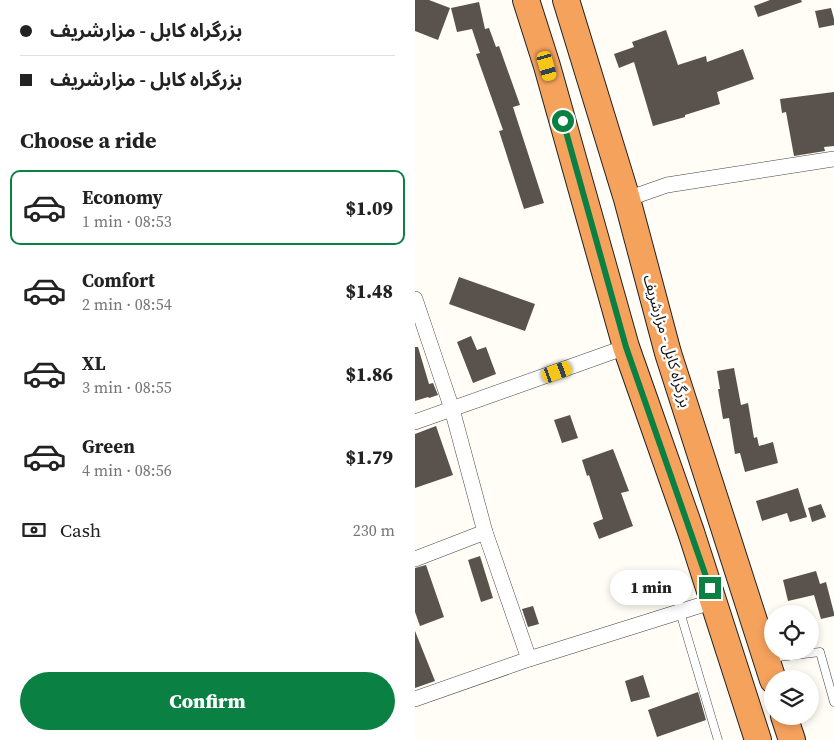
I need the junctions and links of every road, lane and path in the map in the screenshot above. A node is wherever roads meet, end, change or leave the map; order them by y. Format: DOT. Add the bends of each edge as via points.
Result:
graph roads {
  1 [pos="526,0"];
  2 [pos="566,0"];
  3 [pos="834,159"];
  4 [pos="627,199"];
  5 [pos="415,299"];
  6 [pos="626,347"];
  7 [pos="452,408"];
  8 [pos="415,422"];
  9 [pos="485,532"];
  10 [pos="415,559"];
  11 [pos="714,602"];
  12 [pos="680,612"];
  13 [pos="529,658"];
  14 [pos="769,669"];
  15 [pos="415,699"];
  16 [pos="834,702"];
  17 [pos="787,725"];
  18 [pos="718,740"];
  19 [pos="758,740"];
  20 [pos="792,740"];
  1 -- 6 [label="highway"];
  2 -- 4 [label="highway, بزرگراه کابل - مزارشریف"];
  3 -- 4 [label="street" via="667,185"];
  4 -- 14 [label="highway, بزرگراه کابل - مزارشریف" via="668,352"];
  5 -- 7 [label="street"];
  6 -- 7 [label="street"];
  6 -- 11 [label="highway"];
  7 -- 8 [label="street"];
  7 -- 9 [label="street"];
  9 -- 10 [label="street"];
  9 -- 13 [label="street"];
  11 -- 12 [label="street"];
  11 -- 19 [label="highway"];
  12 -- 13 [label="street"];
  12 -- 18 [label="lane"];
  13 -- 15 [label="street"];
  14 -- 16 [label="lane" via="820,652"];
  17 -- 20 [label="highway"];
}
